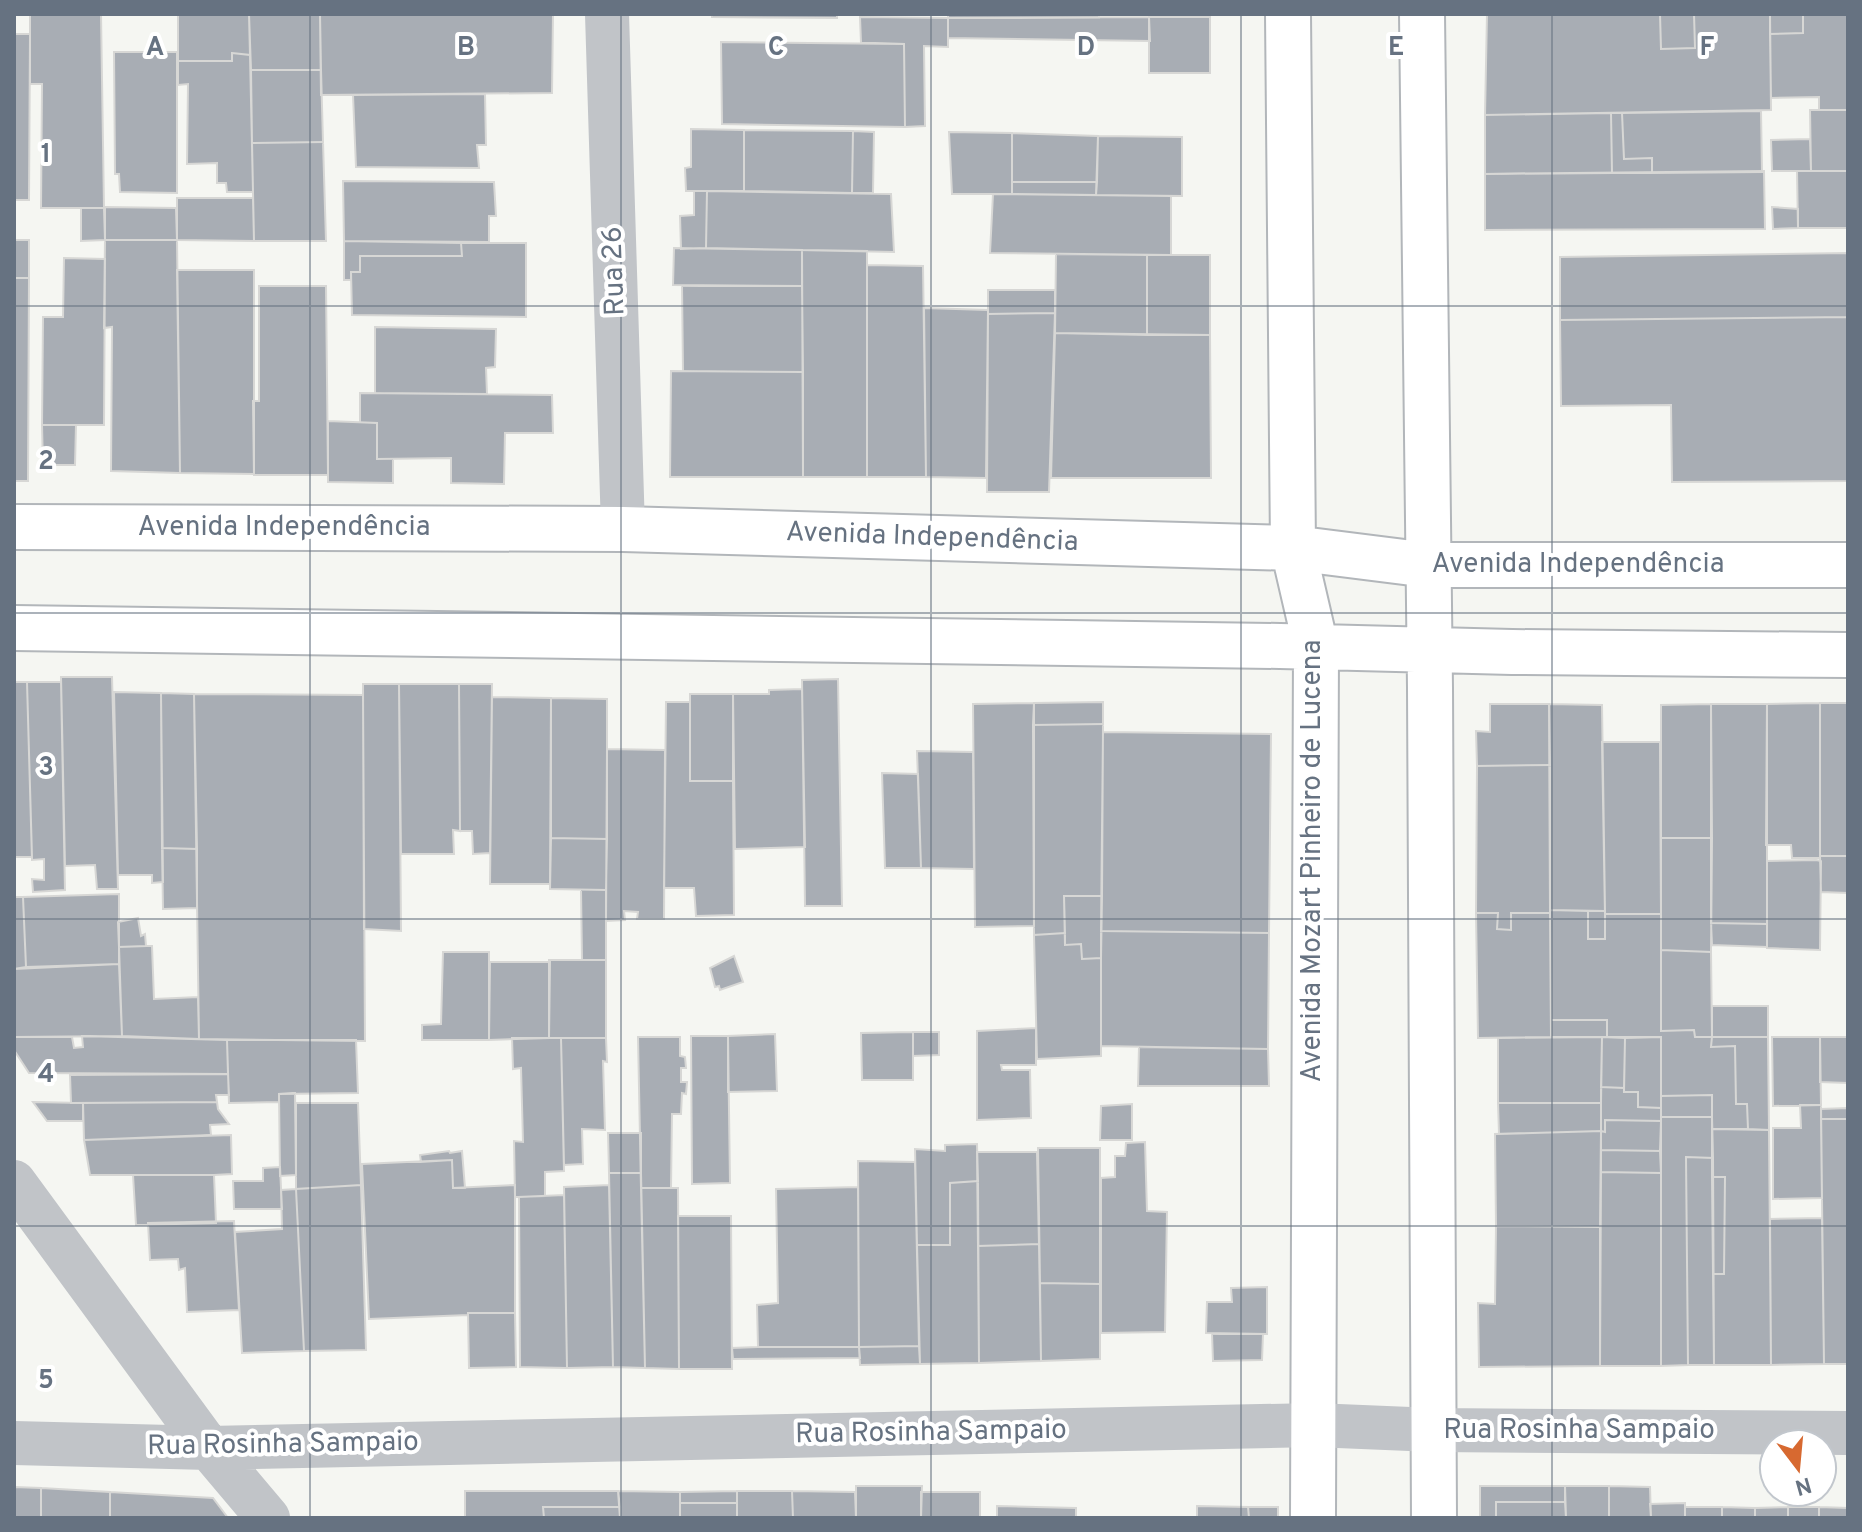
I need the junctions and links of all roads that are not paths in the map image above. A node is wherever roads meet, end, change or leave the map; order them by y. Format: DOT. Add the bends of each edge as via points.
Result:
graph roads {
  1 [pos="607,14"];
  2 [pos="1288,14"];
  3 [pos="1422,14"];
  4 [pos="14,527"];
  5 [pos="623,529"];
  6 [pos="1293,548"];
  7 [pos="1428,565"];
  8 [pos="1848,565"];
  9 [pos="14,628"];
  10 [pos="1316,647"];
  11 [pos="1430,651"];
  12 [pos="1848,655"];
  13 [pos="14,1182"];
  14 [pos="1314,1425"];
  15 [pos="1434,1430"];
  16 [pos="1848,1433"];
  17 [pos="14,1443"];
  18 [pos="209,1448"];
  19 [pos="268,1518"];
  20 [pos="1313,1518"];
  21 [pos="1434,1518"];
  1 -- 5 [label="street, Rua 26"];
  2 -- 6 [label="main road, Avenida Mozart Pinheiro de Lucena"];
  3 -- 7 [label="main road"];
  4 -- 5 [label="main road, Avenida Independência"];
  5 -- 6 [label="main road, Avenida Independência"];
  6 -- 7 [label="main road, Avenida Independência"];
  6 -- 10 [label="main road, Avenida Mozart Pinheiro de Lucena"];
  7 -- 8 [label="main road, Avenida Independência"];
  7 -- 11 [label="main road"];
  9 -- 10 [label="main road"];
  10 -- 11 [label="main road"];
  10 -- 14 [label="main road, Avenida Mozart Pinheiro de Lucena"];
  11 -- 12 [label="main road"];
  11 -- 15 [label="main road"];
  13 -- 18 [label="street"];
  14 -- 15 [label="street, Rua Rosinha Sampaio"];
  14 -- 18 [label="street, Rua Rosinha Sampaio"];
  14 -- 20 [label="main road, Avenida Mozart Pinheiro de Lucena"];
  15 -- 16 [label="street, Rua Rosinha Sampaio"];
  15 -- 21 [label="main road"];
  17 -- 18 [label="street, Rua Rosinha Sampaio"];
  18 -- 19 [label="street"];
}
